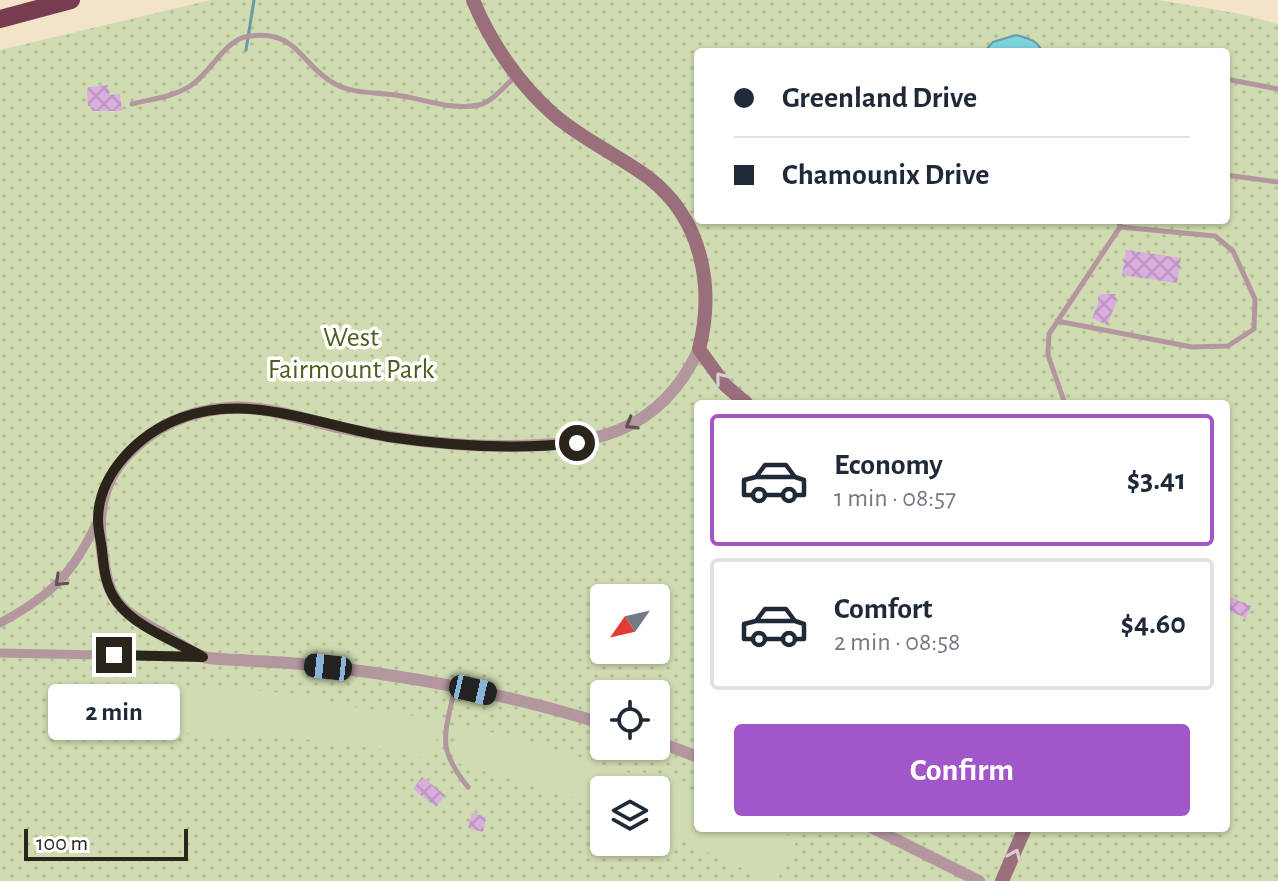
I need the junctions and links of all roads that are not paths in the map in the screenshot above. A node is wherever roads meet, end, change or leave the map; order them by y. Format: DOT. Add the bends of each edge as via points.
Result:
graph roads {
  1 [pos="71,0"];
  2 [pos="473,0"];
  3 [pos="0,19"];
  4 [pos="518,75"];
  5 [pos="1230,80"];
  6 [pos="1278,89"];
  7 [pos="132,104"];
  8 [pos="1230,176"];
  9 [pos="1278,182"];
  10 [pos="1119,224"];
  11 [pos="1127,224"];
  12 [pos="1057,321"];
  13 [pos="699,349"];
  14 [pos="742,400"];
  15 [pos="1064,400"];
  16 [pos="98,520"];
  17 [pos="0,623"];
  18 [pos="0,653"];
  19 [pos="203,657"];
  20 [pos="453,696"];
  21 [pos="590,720"];
  22 [pos="670,746"];
  23 [pos="694,755"];
  24 [pos="468,787"];
  25 [pos="881,832"];
  26 [pos="1023,832"];
  27 [pos="979,881"];
  28 [pos="1002,881"];
  1 -- 3 [label="highway"];
  2 -- 4 [label="main road"];
  4 -- 7 [label="lane" via="489,101 470,106 357,91 326,78 287,40 246,36 188,87"];
  4 -- 13 [label="main road" via="553,114 651,180 682,213 705,278"];
  5 -- 6 [label="lane"];
  8 -- 9 [label="lane"];
  10 -- 12 [label="lane"];
  11 -- 12 [label="lane" via="1215,236 1233,251 1255,299 1254,329 1228,346 1192,347"];
  12 -- 15 [label="lane" via="1049,334 1048,355"];
  14 -- 13 [label="main road, one-way"];
  13 -- 16 [label="street, one-way" via="680,381 647,414 622,430 577,443 445,443 244,407 199,412 157,429 124,458 104,493"];
  16 -- 17 [label="street, one-way" via="59,583"];
  16 -- 19 [label="street" via="106,581 119,605"];
  18 -- 19 [label="street"];
  19 -- 21 [label="street" via="375,672"];
  20 -- 24 [label="lane" via="445,752"];
  22 -- 23 [label="street"];
  25 -- 27 [label="street"];
  28 -- 26 [label="main road, one-way"];
}
